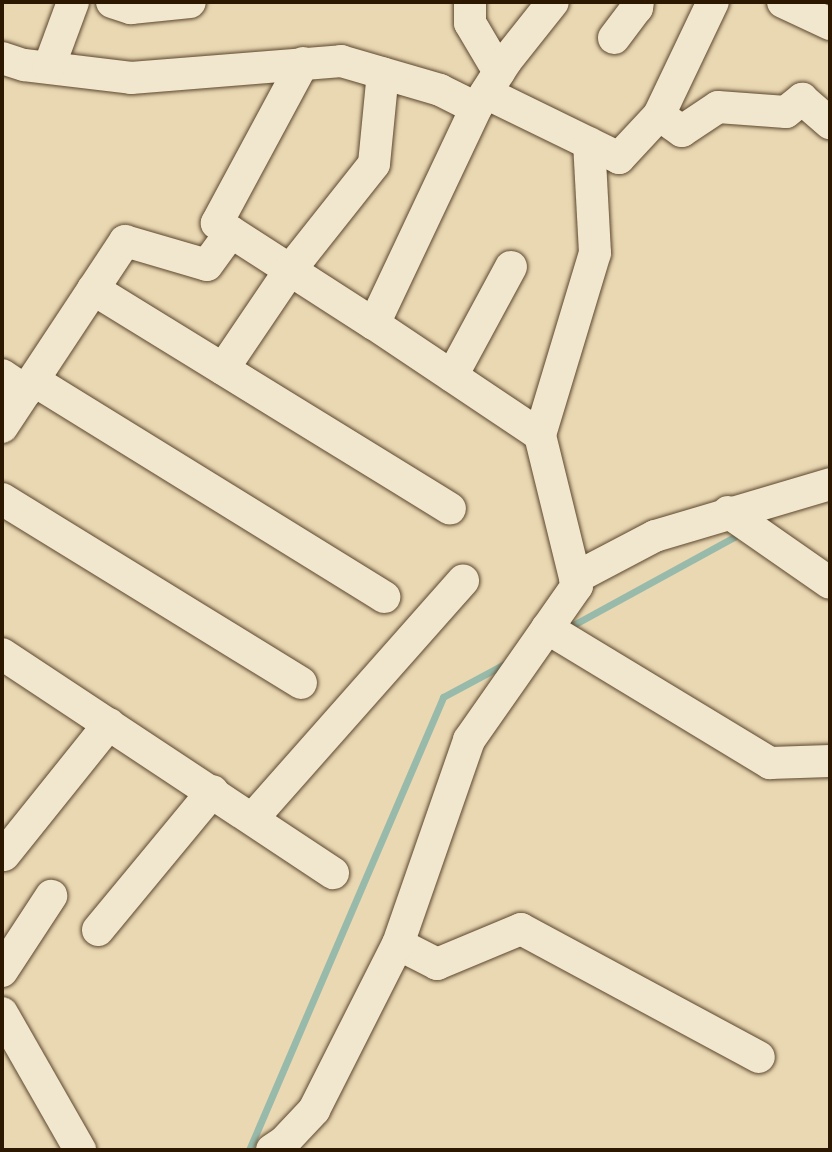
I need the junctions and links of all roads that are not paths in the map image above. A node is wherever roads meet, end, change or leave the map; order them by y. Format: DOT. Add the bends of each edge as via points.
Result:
graph roads {
  1 [pos="73,2"];
  2 [pos="112,2"];
  3 [pos="190,2"];
  4 [pos="470,2"];
  5 [pos="553,2"];
  6 [pos="638,2"];
  7 [pos="713,2"];
  8 [pos="783,2"];
  9 [pos="830,24"];
  10 [pos="614,38"];
  11 [pos="2,58"];
  12 [pos="303,63"];
  13 [pos="49,67"];
  14 [pos="383,73"];
  15 [pos="487,91"];
  16 [pos="659,115"];
  17 [pos="830,123"];
  18 [pos="589,143"];
  19 [pos="231,232"];
  20 [pos="511,267"];
  21 [pos="290,270"];
  22 [pos="93,289"];
  23 [pos="374,324"];
  24 [pos="223,369"];
  25 [pos="452,376"];
  26 [pos="21,382"];
  27 [pos="2,427"];
  28 [pos="540,435"];
  29 [pos="830,484"];
  30 [pos="2,499"];
  31 [pos="450,509"];
  32 [pos="728,512"];
  33 [pos="575,578"];
  34 [pos="463,581"];
  35 [pos="830,583"];
  36 [pos="384,597"];
  37 [pos="556,633"];
  38 [pos="2,654"];
  39 [pos="301,683"];
  40 [pos="109,724"];
  41 [pos="830,761"];
  42 [pos="213,791"];
  43 [pos="253,818"];
  44 [pos="4,855"];
  45 [pos="333,873"];
  46 [pos="51,896"];
  47 [pos="98,930"];
  48 [pos="398,944"];
  49 [pos="2,971"];
  50 [pos="2,1013"];
  51 [pos="759,1057"];
  52 [pos="80,1150"];
  53 [pos="272,1150"];
  1 -- 13 [label="street"];
  2 -- 3 [label="street" via="131,8"];
  4 -- 15 [label="street"];
  5 -- 15 [label="street"];
  6 -- 10 [label="street"];
  7 -- 16 [label="street"];
  8 -- 9 [label="street"];
  11 -- 13 [label="street"];
  12 -- 13 [label="street" via="131,78"];
  12 -- 14 [label="street" via="341,61"];
  12 -- 19 [label="street" via="217,223"];
  14 -- 15 [label="street" via="440,90"];
  14 -- 21 [label="street" via="374,164"];
  15 -- 18 [label="street"];
  15 -- 23 [label="street"];
  16 -- 17 [label="street" via="682,131 718,107 786,112 802,99"];
  16 -- 18 [label="street" via="619,158"];
  18 -- 28 [label="street" via="595,253"];
  19 -- 21 [label="street"];
  19 -- 22 [label="street" via="207,265 125,241"];
  20 -- 25 [label="street"];
  21 -- 23 [label="street"];
  21 -- 24 [label="street"];
  22 -- 24 [label="street"];
  22 -- 26 [label="street"];
  23 -- 25 [label="street"];
  24 -- 31 [label="street"];
  25 -- 28 [label="street"];
  26 -- 27 [label="street"];
  26 -- 36 [label="street"];
  28 -- 33 [label="street"];
  29 -- 32 [label="street"];
  30 -- 39 [label="street"];
  32 -- 33 [label="street" via="655,536"];
  32 -- 35 [label="street"];
  33 -- 37 [label="street" via="577,586"];
  34 -- 43 [label="street"];
  37 -- 41 [label="street" via="770,763"];
  37 -- 48 [label="street" via="469,740"];
  38 -- 40 [label="street"];
  40 -- 42 [label="street"];
  40 -- 44 [label="street"];
  42 -- 43 [label="street"];
  42 -- 47 [label="street"];
  43 -- 45 [label="street"];
  46 -- 49 [label="street"];
  48 -- 51 [label="street" via="437,964 521,929"];
  48 -- 53 [label="street" via="314,1110"];
  50 -- 52 [label="street"];
}
